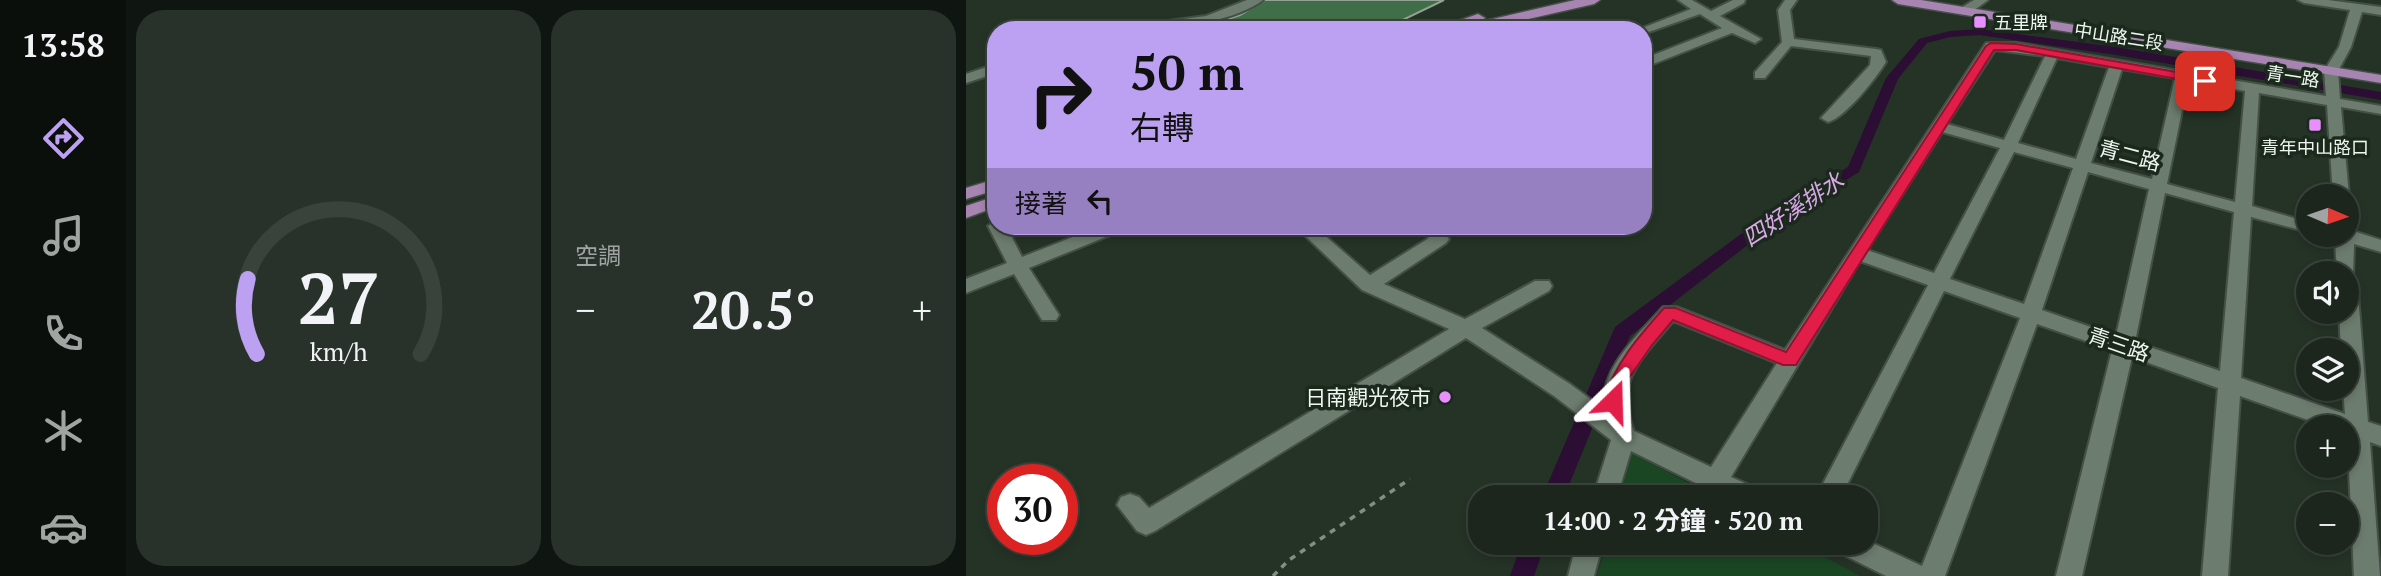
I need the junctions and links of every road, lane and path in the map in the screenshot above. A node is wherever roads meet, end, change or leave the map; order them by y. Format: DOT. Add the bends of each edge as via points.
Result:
graph roads {
  1 [pos="1257,0"];
  2 [pos="1551,0"];
  3 [pos="1594,0"];
  4 [pos="1684,0"];
  5 [pos="1791,0"];
  6 [pos="1898,0"];
  7 [pos="1952,0"];
  8 [pos="2304,0"];
  9 [pos="1740,1"];
  10 [pos="1973,5"];
  11 [pos="2357,7"];
  12 [pos="2381,11"];
  13 [pos="1706,13"];
  14 [pos="1195,21"];
  15 [pos="1468,21"];
  16 [pos="1503,21"];
  17 [pos="1652,28"];
  18 [pos="1732,29"];
  19 [pos="1755,39"];
  20 [pos="1788,42"];
  21 [pos="2052,54"];
  22 [pos="1652,60"];
  23 [pos="966,64"];
  24 [pos="2116,65"];
  25 [pos="2334,66"];
  26 [pos="987,69"];
  27 [pos="2381,69"];
  28 [pos="987,71"];
  29 [pos="1760,75"];
  30 [pos="2182,77"];
  31 [pos="966,79"];
  32 [pos="2381,79"];
  33 [pos="2252,89"];
  34 [pos="2333,101"];
  35 [pos="2381,110"];
  36 [pos="1828,118"];
  37 [pos="1940,127"];
  38 [pos="2009,146"];
  39 [pos="2081,166"];
  40 [pos="2340,184"];
  41 [pos="2159,186"];
  42 [pos="987,187"];
  43 [pos="966,194"];
  44 [pos="987,204"];
  45 [pos="2244,209"];
  46 [pos="966,212"];
  47 [pos="2296,224"];
  48 [pos="1001,235"];
  49 [pos="1095,235"];
  50 [pos="1314,235"];
  51 [pos="1436,235"];
  52 [pos="2359,240"];
  53 [pos="2381,246"];
  54 [pos="1856,253"];
  55 [pos="1018,266"];
  56 [pos="1938,282"];
  57 [pos="1369,285"];
  58 [pos="966,286"];
  59 [pos="1542,286"];
  60 [pos="2031,314"];
  61 [pos="1049,315"];
  62 [pos="2350,324"];
  63 [pos="1466,328"];
  64 [pos="2124,345"];
  65 [pos="1790,360"];
  66 [pos="2231,382"];
  67 [pos="2321,415"];
  68 [pos="2355,415"];
  69 [pos="2359,429"];
  70 [pos="2381,436"];
  71 [pos="1624,437"];
  72 [pos="2359,468"];
  73 [pos="1410,479"];
  74 [pos="1715,481"];
  75 [pos="1609,485"];
  76 [pos="1724,485"];
  77 [pos="1834,485"];
  78 [pos="1130,505"];
  79 [pos="1587,555"];
  80 [pos="1870,555"];
  81 [pos="1273,576"];
  82 [pos="1581,576"];
  83 [pos="1914,576"];
  84 [pos="1932,576"];
  85 [pos="2069,576"];
  86 [pos="2215,576"];
  87 [pos="2367,576"];
  1 -- 14 [label="street"];
  2 -- 15 [label="main road"];
  3 -- 16 [label="main road"];
  4 -- 13 [label="street"];
  5 -- 20 [label="street" via="1784,10"];
  6 -- 10 [label="main road, 中山路二段"];
  7 -- 10 [label="main road, 中山路二段"];
  8 -- 11 [label="street"];
  9 -- 13 [label="street"];
  10 -- 25 [label="main road, 中山路二段"];
  11 -- 12 [label="street"];
  11 -- 25 [label="street"];
  13 -- 17 [label="street"];
  13 -- 18 [label="street"];
  18 -- 19 [label="street"];
  18 -- 22 [label="street"];
  20 -- 29 [label="street"];
  20 -- 36 [label="street" via="1877,53 1876,67"];
  21 -- 24 [label="street, 青一路"];
  21 -- 37 [label="street, 青一路" via="1991,46"];
  21 -- 38 [label="street"];
  23 -- 26 [label="street"];
  24 -- 30 [label="street, 青一路"];
  24 -- 39 [label="street"];
  25 -- 27 [label="main road, 中山路二段"];
  25 -- 32 [label="main road, 中山路二段"];
  25 -- 34 [label="street"];
  28 -- 31 [label="street"];
  30 -- 33 [label="street, 青一路"];
  30 -- 41 [label="street"];
  33 -- 34 [label="street, 青一路"];
  33 -- 45 [label="street"];
  34 -- 35 [label="street, 青一路"];
  34 -- 40 [label="street"];
  37 -- 38 [label="street, 青二路"];
  37 -- 54 [label="street"];
  38 -- 39 [label="street, 青二路"];
  38 -- 56 [label="street"];
  39 -- 41 [label="street, 青二路"];
  39 -- 60 [label="street"];
  41 -- 45 [label="street, 青二路"];
  41 -- 64 [label="street"];
  42 -- 43 [label="main road"];
  44 -- 46 [label="main road"];
  45 -- 47 [label="street, 青二路"];
  45 -- 66 [label="street"];
  48 -- 55 [label="street"];
  49 -- 55 [label="street"];
  50 -- 57 [label="street"];
  51 -- 57 [label="street" via="1440,239"];
  52 -- 53 [label="street"];
  54 -- 56 [label="street, 青三路"];
  54 -- 65 [label="street"];
  55 -- 58 [label="street"];
  55 -- 61 [label="street"];
  56 -- 60 [label="street, 青三路"];
  56 -- 77 [label="street"];
  57 -- 63 [label="street"];
  59 -- 63 [label="street"];
  60 -- 64 [label="street, 青三路"];
  60 -- 84 [label="street"];
  62 -- 68 [label="street"];
  63 -- 71 [label="street"];
  63 -- 78 [label="street" via="1146,523"];
  64 -- 66 [label="street, 青三路"];
  64 -- 85 [label="street"];
  65 -- 71 [label="street" via="1670,312 1619,380 1613,401"];
  65 -- 74 [label="street"];
  66 -- 67 [label="street, 青三路"];
  66 -- 86 [label="street"];
  69 -- 70 [label="street, 青三路"];
  71 -- 74 [label="street"];
  71 -- 75 [label="street"];
  72 -- 87 [label="street"];
  73 -- 81 [label="path" via="1289,559"];
  74 -- 76 [label="street"];
  79 -- 82 [label="street"];
  80 -- 83 [label="street"];
}
